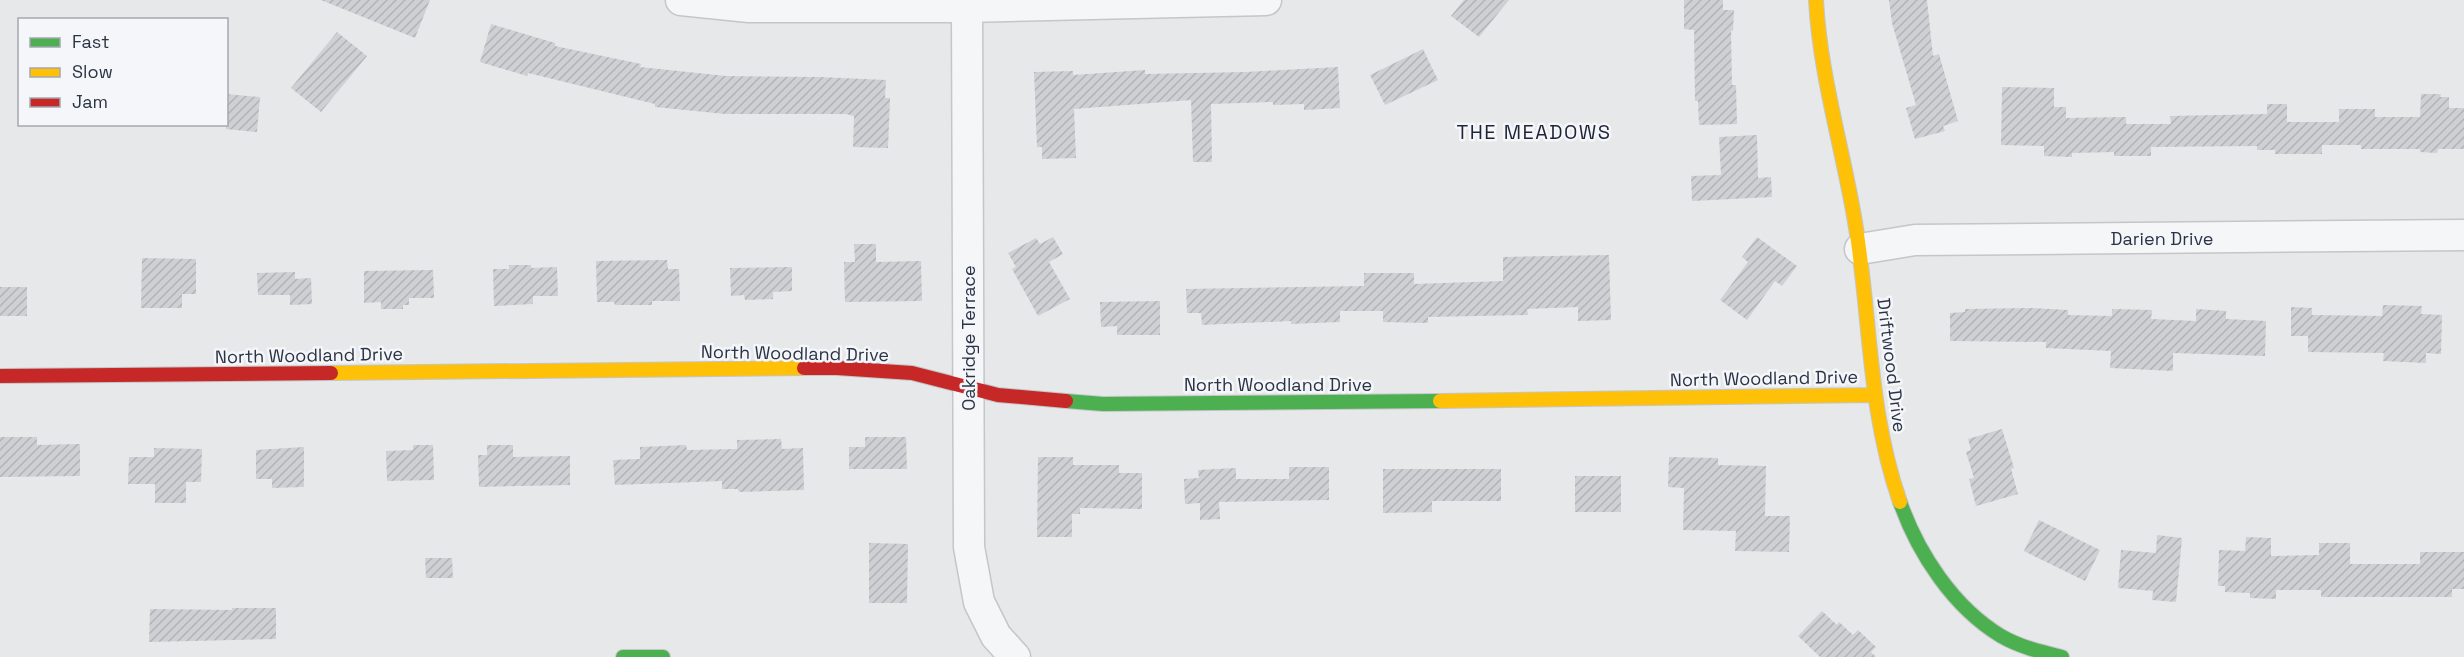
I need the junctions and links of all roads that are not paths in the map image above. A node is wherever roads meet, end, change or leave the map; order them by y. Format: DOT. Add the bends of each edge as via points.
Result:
graph roads {
  1 [pos="681,0"];
  2 [pos="1266,0"];
  3 [pos="1816,0"];
  4 [pos="967,7"];
  5 [pos="2464,235"];
  6 [pos="1860,249"];
  7 [pos="0,376"];
  8 [pos="968,387"];
  9 [pos="1875,394"];
  10 [pos="623,657"];
  11 [pos="663,657"];
  12 [pos="1015,657"];
  13 [pos="2062,657"];
  1 -- 4 [label="street" via="749,7"];
  2 -- 4 [label="street"];
  3 -- 6 [label="main road, Driftwood Drive" via="1817,32"];
  4 -- 8 [label="street, Oakridge Terrace"];
  5 -- 6 [label="street, Darien Drive" via="1915,240"];
  6 -- 9 [label="main road, Driftwood Drive"];
  7 -- 8 [label="main road, North Woodland Drive" via="837,368 912,373"];
  8 -- 9 [label="main road, North Woodland Drive" via="998,395 1103,404"];
  8 -- 12 [label="street, Oakridge Terrace" via="969,547 980,602 996,636"];
  9 -- 13 [label="main road, Driftwood Drive" via="1890,474 1917,538 1952,594 1994,632 2023,646"];
  10 -- 11 [label="main road"];
}
